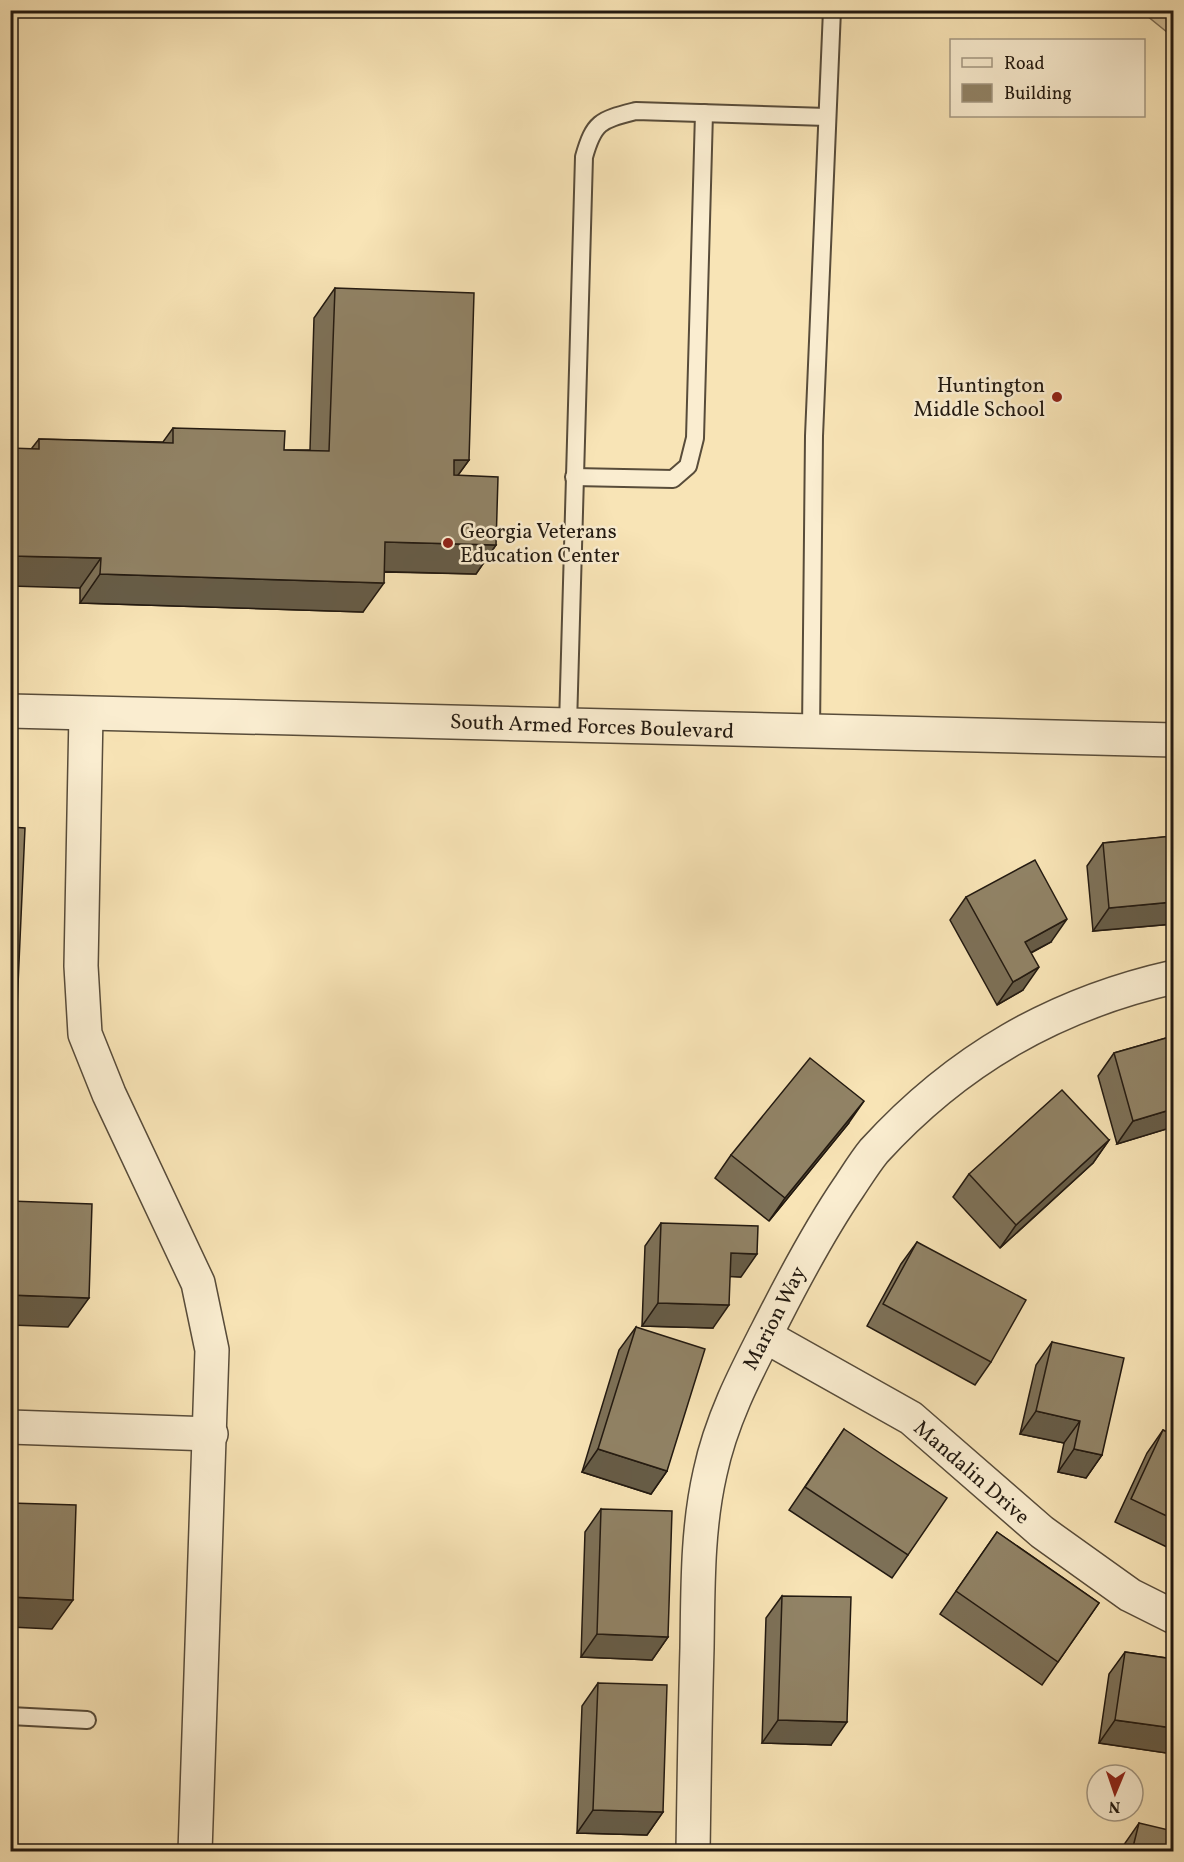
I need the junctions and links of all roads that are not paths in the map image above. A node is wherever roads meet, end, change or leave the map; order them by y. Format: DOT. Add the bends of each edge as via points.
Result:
graph roads {
  1 [pos="832,10"];
  2 [pos="704,113"];
  3 [pos="827,117"];
  4 [pos="574,477"];
  5 [pos="10,711"];
  6 [pos="86,714"];
  7 [pos="568,725"];
  8 [pos="811,732"];
  9 [pos="1173,740"];
  10 [pos="1173,977"];
  11 [pos="765,1336"];
  12 [pos="10,1426"];
  13 [pos="211,1434"];
  14 [pos="1173,1617"];
  15 [pos="10,1716"];
  16 [pos="87,1720"];
  17 [pos="195,1851"];
  18 [pos="693,1851"];
  1 -- 3 [label="lane"];
  2 -- 3 [label="lane"];
  2 -- 4 [label="lane" via="636,111 609,118 591,131 584,157"];
  2 -- 4 [label="lane" via="694,438 688,466 674,479"];
  3 -- 8 [label="lane" via="814,436"];
  4 -- 7 [label="lane"];
  5 -- 6 [label="street, South Armed Forces Boulevard"];
  6 -- 7 [label="street, South Armed Forces Boulevard"];
  6 -- 13 [label="street" via="81,966 86,1034 109,1094 198,1283 212,1350"];
  7 -- 8 [label="street, South Armed Forces Boulevard"];
  8 -- 9 [label="street, South Armed Forces Boulevard"];
  10 -- 11 [label="street, Marion Way" via="1101,996 1056,1014 997,1047 933,1096 873,1152 825,1222"];
  11 -- 14 [label="street, Mandalin Drive" via="910,1418 1042,1533 1130,1595"];
  11 -- 18 [label="street, Marion Way" via="720,1431 702,1518"];
  12 -- 13 [label="street"];
  13 -- 17 [label="street"];
  15 -- 16 [label="lane"];
}
